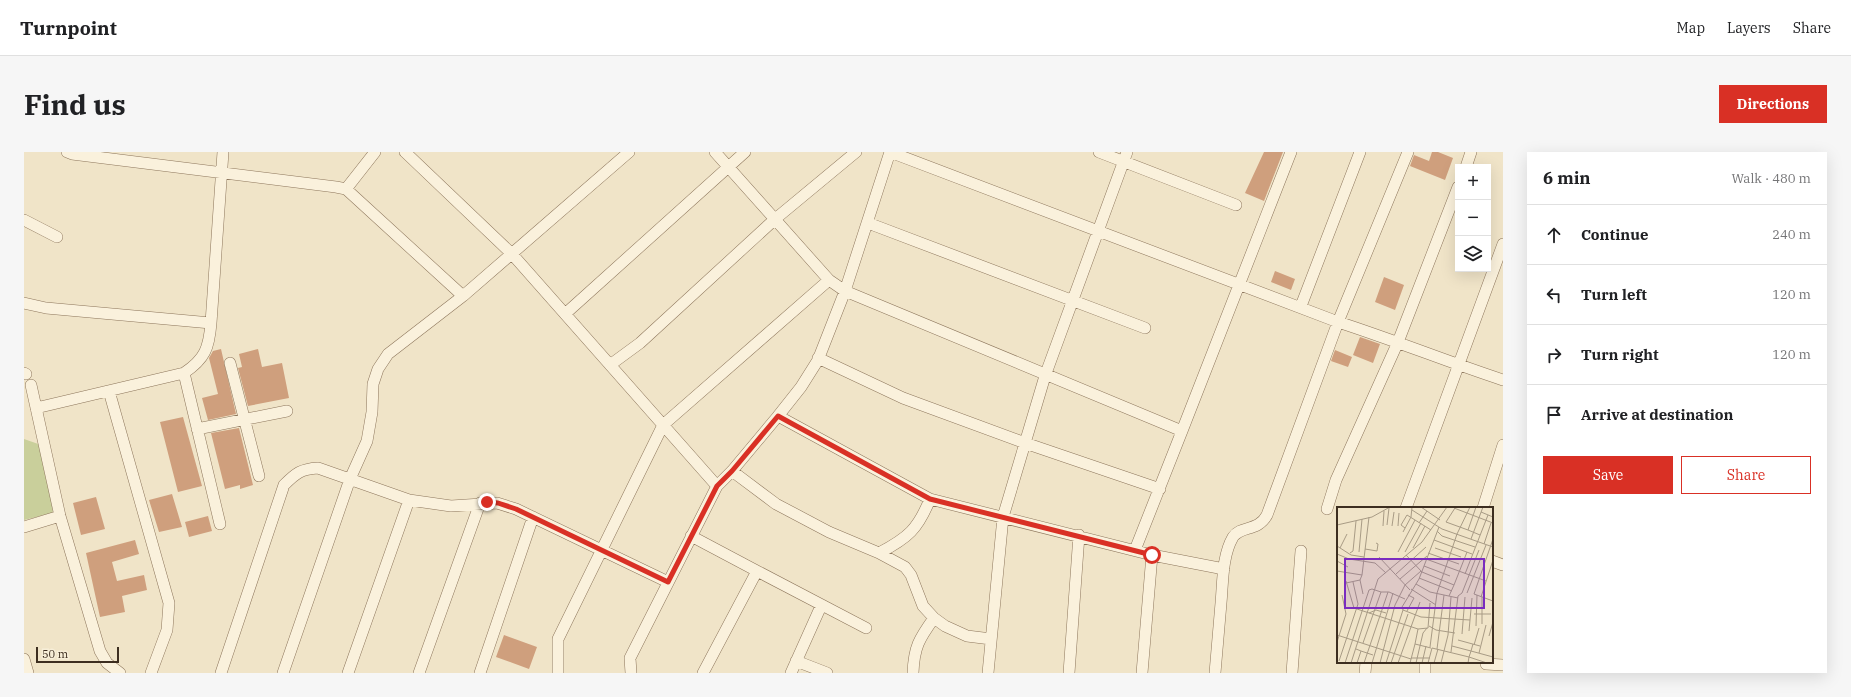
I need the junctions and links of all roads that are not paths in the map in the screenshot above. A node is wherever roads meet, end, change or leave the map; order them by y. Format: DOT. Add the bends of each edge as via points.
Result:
graph roads {
  1 [pos="67,152"];
  2 [pos="223,152"];
  3 [pos="375,152"];
  4 [pos="405,152"];
  5 [pos="629,152"];
  6 [pos="715,152"];
  7 [pos="745,152"];
  8 [pos="856,152"];
  9 [pos="890,152"];
  10 [pos="1099,152"];
  11 [pos="1291,152"];
  12 [pos="1360,152"];
  13 [pos="1408,152"];
  14 [pos="1471,152"];
  15 [pos="1125,156"];
  16 [pos="1467,164"];
  17 [pos="729,167"];
  18 [pos="220,174"];
  19 [pos="346,189"];
  20 [pos="1455,195"];
  21 [pos="1236,205"];
  22 [pos="24,220"];
  23 [pos="774,220"];
  24 [pos="868,223"];
  25 [pos="1098,232"];
  26 [pos="57,237"];
  27 [pos="1503,244"];
  28 [pos="512,254"];
  29 [pos="829,280"];
  30 [pos="1240,284"];
  31 [pos="845,290"];
  32 [pos="463,296"];
  33 [pos="1072,302"];
  34 [pos="24,303"];
  35 [pos="1301,306"];
  36 [pos="565,314"];
  37 [pos="1338,322"];
  38 [pos="211,323"];
  39 [pos="1146,328"];
  40 [pos="1398,342"];
  41 [pos="818,358"];
  42 [pos="230,363"];
  43 [pos="610,364"];
  44 [pos="1458,366"];
  45 [pos="184,373"];
  46 [pos="1045,376"];
  47 [pos="1503,380"];
  48 [pos="32,385"];
  49 [pos="109,391"];
  50 [pos="36,408"];
  51 [pos="287,411"];
  52 [pos="778,416"];
  53 [pos="245,419"];
  54 [pos="663,425"];
  55 [pos="197,429"];
  56 [pos="1182,431"];
  57 [pos="1025,443"];
  58 [pos="1503,445"];
  59 [pos="732,471"];
  60 [pos="259,476"];
  61 [pos="350,479"];
  62 [pos="717,486"];
  63 [pos="1160,489"];
  64 [pos="930,499"];
  65 [pos="409,500"];
  66 [pos="480,503"];
  67 [pos="1406,507"];
  68 [pos="1483,507"];
  69 [pos="1327,509"];
  70 [pos="60,516"];
  71 [pos="533,517"];
  72 [pos="1004,517"];
  73 [pos="220,524"];
  74 [pos="24,527"];
  75 [pos="1079,535"];
  76 [pos="691,536"];
  77 [pos="602,550"];
  78 [pos="1135,550"];
  79 [pos="1302,551"];
  80 [pos="879,553"];
  81 [pos="1152,555"];
  82 [pos="1493,561"];
  83 [pos="1503,565"];
  84 [pos="1224,569"];
  85 [pos="757,571"];
  86 [pos="668,582"];
  87 [pos="821,606"];
  88 [pos="934,618"];
  89 [pos="866,628"];
  90 [pos="991,639"];
  91 [pos="24,659"];
  92 [pos="796,661"];
  93 [pos="1366,663"];
  94 [pos="1503,665"];
  95 [pos="1486,666"];
  96 [pos="28,673"];
  97 [pos="120,673"];
  98 [pos="151,673"];
  99 [pos="221,673"];
  100 [pos="283,673"];
  101 [pos="348,673"];
  102 [pos="419,673"];
  103 [pos="480,673"];
  104 [pos="558,673"];
  105 [pos="631,673"];
  106 [pos="703,673"];
  107 [pos="791,673"];
  108 [pos="827,673"];
  109 [pos="913,673"];
  110 [pos="988,673"];
  111 [pos="1069,673"];
  112 [pos="1142,673"];
  113 [pos="1215,673"];
  114 [pos="1292,673"];
  115 [pos="1365,673"];
  1 -- 18 [label="street"];
  2 -- 18 [label="street"];
  3 -- 19 [label="street"];
  4 -- 28 [label="street"];
  5 -- 28 [label="street"];
  6 -- 17 [label="street"];
  7 -- 17 [label="street"];
  8 -- 23 [label="street"];
  9 -- 24 [label="street"];
  9 -- 25 [label="street"];
  10 -- 15 [label="street"];
  11 -- 30 [label="street"];
  12 -- 35 [label="street"];
  13 -- 37 [label="street"];
  14 -- 16 [label="street"];
  15 -- 21 [label="street"];
  15 -- 25 [label="street"];
  17 -- 23 [label="street"];
  17 -- 36 [label="street"];
  18 -- 19 [label="street"];
  18 -- 38 [label="street"];
  19 -- 32 [label="street"];
  20 -- 40 [label="street"];
  22 -- 26 [label="street"];
  23 -- 29 [label="street"];
  23 -- 43 [label="street" via="640,343"];
  24 -- 31 [label="street"];
  24 -- 33 [label="street"];
  25 -- 30 [label="street"];
  25 -- 33 [label="street"];
  27 -- 44 [label="street"];
  28 -- 32 [label="street"];
  28 -- 36 [label="street"];
  29 -- 31 [label="street"];
  29 -- 54 [label="street"];
  30 -- 35 [label="street"];
  30 -- 56 [label="street"];
  31 -- 41 [label="street"];
  31 -- 46 [label="street"];
  32 -- 61 [label="street" via="388,354 378,369 373,384 367,441"];
  33 -- 39 [label="street"];
  33 -- 46 [label="street"];
  34 -- 38 [label="street" via="46,308"];
  35 -- 37 [label="street"];
  36 -- 43 [label="street"];
  37 -- 40 [label="street"];
  37 -- 84 [label="street" via="1267,515 1263,522 1254,528 1241,531 1234,536"];
  38 -- 45 [label="street" via="207,350 194,366"];
  40 -- 44 [label="street"];
  40 -- 69 [label="street" via="1336,480"];
  41 -- 52 [label="street" via="801,387"];
  41 -- 57 [label="street" via="903,398"];
  42 -- 53 [label="street"];
  43 -- 54 [label="street"];
  44 -- 47 [label="street"];
  44 -- 67 [label="street"];
  45 -- 49 [label="street"];
  45 -- 55 [label="street"];
  46 -- 56 [label="street"];
  46 -- 57 [label="street"];
  48 -- 50 [label="street"];
  49 -- 50 [label="street"];
  49 -- 98 [label="street" via="169,603 167,630"];
  50 -- 70 [label="street"];
  51 -- 53 [label="street"];
  52 -- 59 [label="street"];
  52 -- 64 [label="street"];
  53 -- 55 [label="street"];
  53 -- 60 [label="street"];
  54 -- 62 [label="street"];
  54 -- 77 [label="street"];
  55 -- 73 [label="street"];
  56 -- 63 [label="street"];
  57 -- 63 [label="street"];
  57 -- 72 [label="street"];
  58 -- 68 [label="street"];
  59 -- 62 [label="street"];
  59 -- 80 [label="street" via="776,504 829,532"];
  61 -- 65 [label="street"];
  61 -- 99 [label="street" via="311,468 302,469 284,485"];
  61 -- 100 [label="street"];
  62 -- 76 [label="street"];
  63 -- 78 [label="street"];
  64 -- 72 [label="street"];
  64 -- 80 [label="street" via="924,516 910,534"];
  65 -- 66 [label="street" via="451,506"];
  65 -- 101 [label="street"];
  66 -- 71 [label="street" via="498,503"];
  66 -- 102 [label="street"];
  70 -- 74 [label="street"];
  70 -- 97 [label="street" via="100,650 107,663"];
  71 -- 77 [label="street"];
  71 -- 103 [label="street"];
  72 -- 75 [label="street"];
  72 -- 90 [label="street"];
  75 -- 78 [label="street"];
  75 -- 111 [label="street"];
  76 -- 85 [label="street"];
  76 -- 86 [label="street"];
  77 -- 86 [label="street"];
  77 -- 104 [label="street" via="558,639"];
  78 -- 81 [label="street"];
  79 -- 114 [label="street"];
  80 -- 88 [label="street" via="905,567 911,575 923,606"];
  81 -- 84 [label="street"];
  81 -- 112 [label="street"];
  82 -- 83 [label="street"];
  84 -- 113 [label="street"];
  85 -- 87 [label="street"];
  85 -- 106 [label="street"];
  86 -- 105 [label="street" via="630,658"];
  87 -- 89 [label="street"];
  87 -- 92 [label="street"];
  88 -- 90 [label="street" via="967,636"];
  88 -- 109 [label="street" via="919,639"];
  90 -- 110 [label="street"];
  91 -- 96 [label="street"];
  92 -- 107 [label="street"];
  92 -- 108 [label="street"];
  93 -- 115 [label="street"];
  94 -- 95 [label="street"];
}
